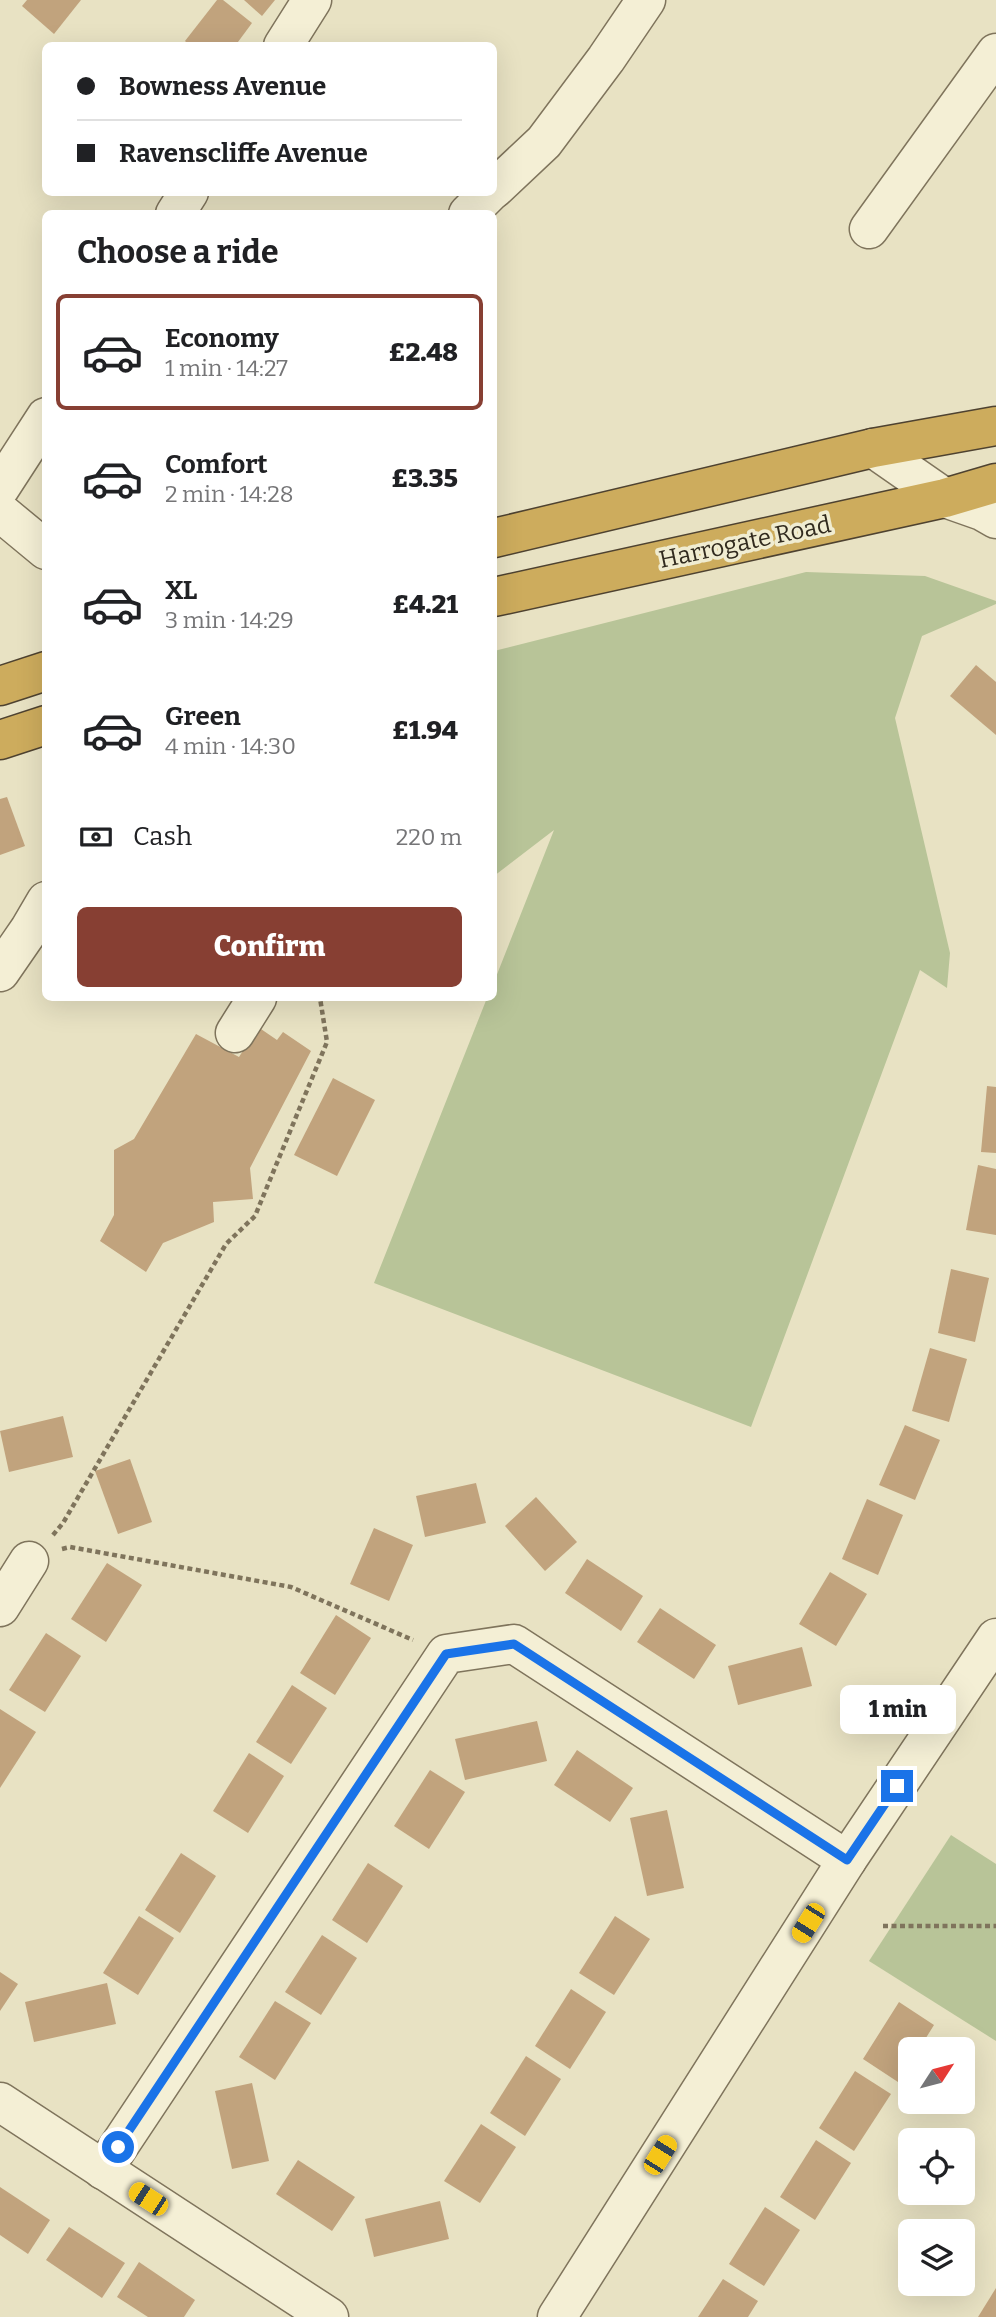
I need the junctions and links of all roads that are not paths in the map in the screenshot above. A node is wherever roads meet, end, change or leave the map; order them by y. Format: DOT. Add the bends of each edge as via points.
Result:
graph roads {
  1 [pos="312,0"];
  2 [pos="646,0"];
  3 [pos="286,42"];
  4 [pos="996,53"];
  5 [pos="497,186"];
  6 [pos="487,196"];
  7 [pos="472,210"];
  8 [pos="869,229"];
  9 [pos="42,423"];
  10 [pos="996,426"];
  11 [pos="873,448"];
  12 [pos="996,483"];
  13 [pos="0,488"];
  14 [pos="945,498"];
  15 [pos="0,512"];
  16 [pos="996,519"];
  17 [pos="497,537"];
  18 [pos="42,547"];
  19 [pos="497,596"];
  20 [pos="42,672"];
  21 [pos="0,686"];
  22 [pos="42,726"];
  23 [pos="0,740"];
  24 [pos="42,908"];
  25 [pos="0,972"];
  26 [pos="255,1001"];
  27 [pos="235,1033"];
  28 [pos="29,1561"];
  29 [pos="0,1607"];
  30 [pos="996,1638"];
  31 [pos="847,1860"];
  32 [pos="0,2102"];
  33 [pos="103,2170"];
  34 [pos="329,2317"];
  35 [pos="557,2317"];
  1 -- 3 [label="street"];
  2 -- 5 [label="street" via="544,142"];
  4 -- 8 [label="street"];
  6 -- 7 [label="street"];
  9 -- 13 [label="street"];
  10 -- 11 [label="highway"];
  11 -- 14 [label="street"];
  11 -- 17 [label="highway"];
  12 -- 14 [label="highway, Harrogate Road"];
  14 -- 16 [label="street"];
  14 -- 19 [label="highway, Harrogate Road"];
  15 -- 18 [label="street"];
  20 -- 21 [label="highway"];
  22 -- 23 [label="highway"];
  24 -- 25 [label="street"];
  26 -- 27 [label="street"];
  28 -- 29 [label="street"];
  30 -- 31 [label="street"];
  31 -- 33 [label="street" via="514,1644 446,1654"];
  31 -- 35 [label="street"];
  32 -- 33 [label="street"];
  33 -- 34 [label="street"];
}
